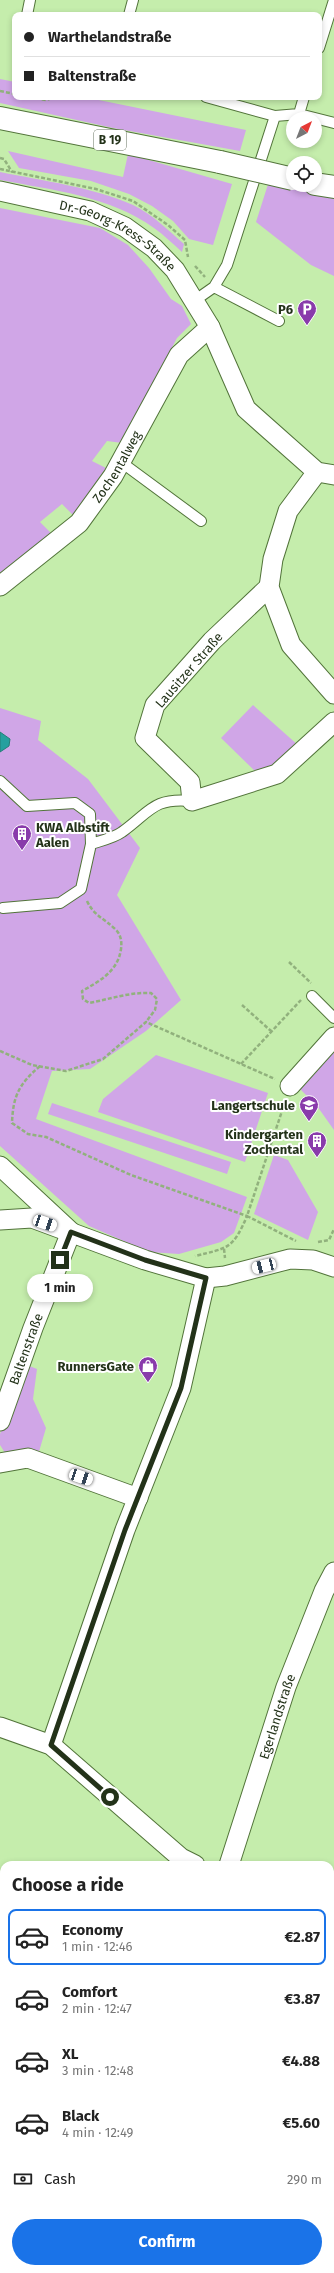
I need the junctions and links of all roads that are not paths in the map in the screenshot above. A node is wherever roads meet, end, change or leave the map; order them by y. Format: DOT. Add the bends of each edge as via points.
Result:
graph roads {
  1 [pos="30,0"];
  2 [pos="133,0"];
  3 [pos="334,0"];
  4 [pos="28,12"];
  5 [pos="130,12"];
  6 [pos="322,38"];
  7 [pos="217,100"];
  8 [pos="303,100"];
  9 [pos="300,112"];
  10 [pos="286,115"];
  11 [pos="275,116"];
  12 [pos="0,118"];
  13 [pos="322,120"];
  14 [pos="334,123"];
  15 [pos="286,177"];
  16 [pos="322,185"];
  17 [pos="334,187"];
  18 [pos="0,191"];
  19 [pos="214,287"];
  20 [pos="194,300"];
  21 [pos="279,321"];
  22 [pos="210,327"];
  23 [pos="121,462"];
  24 [pos="325,474"];
  25 [pos="201,521"];
  26 [pos="0,586"];
  27 [pos="269,587"];
  28 [pos="334,694"];
  29 [pos="334,722"];
  30 [pos="0,781"];
  31 [pos="192,801"];
  32 [pos="91,844"];
  33 [pos="3,908"];
  34 [pos="308,997"];
  35 [pos="334,1018"];
  36 [pos="334,1037"];
  37 [pos="290,1086"];
  38 [pos="0,1166"];
  39 [pos="0,1220"];
  40 [pos="71,1232"];
  41 [pos="334,1267"];
  42 [pos="206,1278"];
  43 [pos="0,1421"];
  44 [pos="1,1460"];
  45 [pos="138,1498"];
  46 [pos="334,1572"];
  47 [pos="0,1727"];
  48 [pos="51,1745"];
  49 [pos="187,1861"];
  50 [pos="230,1861"];
  1 -- 4 [label="lane"];
  2 -- 5 [label="lane"];
  3 -- 6 [label="lane"];
  7 -- 11 [label="lane"];
  8 -- 9 [label="lane"];
  10 -- 11 [label="lane"];
  11 -- 19 [label="lane" via="228,265"];
  12 -- 15 [label="highway, B 19, bridge"];
  13 -- 14 [label="lane"];
  16 -- 17 [label="highway"];
  18 -- 20 [label="street, Dr.-Georg-Kress-Straße" via="90,211 125,227 154,248 175,270"];
  19 -- 20 [label="lane"];
  19 -- 21 [label="lane"];
  20 -- 22 [label="street, Dr.-Georg-Kress-Straße"];
  22 -- 23 [label="street, Zochentalweg" via="179,355"];
  22 -- 24 [label="street, Dr.-Georg-Kress-Straße" via="246,409"];
  23 -- 25 [label="lane"];
  23 -- 26 [label="street, Zochentalweg" via="79,523"];
  24 -- 27 [label="street" via="288,511 273,559"];
  27 -- 28 [label="street" via="291,645"];
  27 -- 31 [label="street, Lausitzer Straße" via="212,641 155,705 145,738 190,782"];
  29 -- 31 [label="street" via="277,774"];
  30 -- 32 [label="lane" via="27,806 75,803 90,814"];
  31 -- 32 [label="lane" via="175,799 152,806 121,834"];
  32 -- 33 [label="lane" via="81,889 60,903"];
  34 -- 35 [label="lane"];
  36 -- 37 [label="street"];
  38 -- 40 [label="street"];
  39 -- 40 [label="street" via="32,1218"];
  40 -- 42 [label="street" via="145,1260"];
  40 -- 43 [label="street, Baltenstraße"];
  41 -- 42 [label="street" via="308,1252 225,1276"];
  42 -- 45 [label="street" via="181,1388"];
  44 -- 45 [label="street" via="28,1458"];
  45 -- 48 [label="street"];
  46 -- 50 [label="street, Egerlandstraße" via="286,1687"];
  47 -- 48 [label="street"];
  48 -- 49 [label="street"];
}
